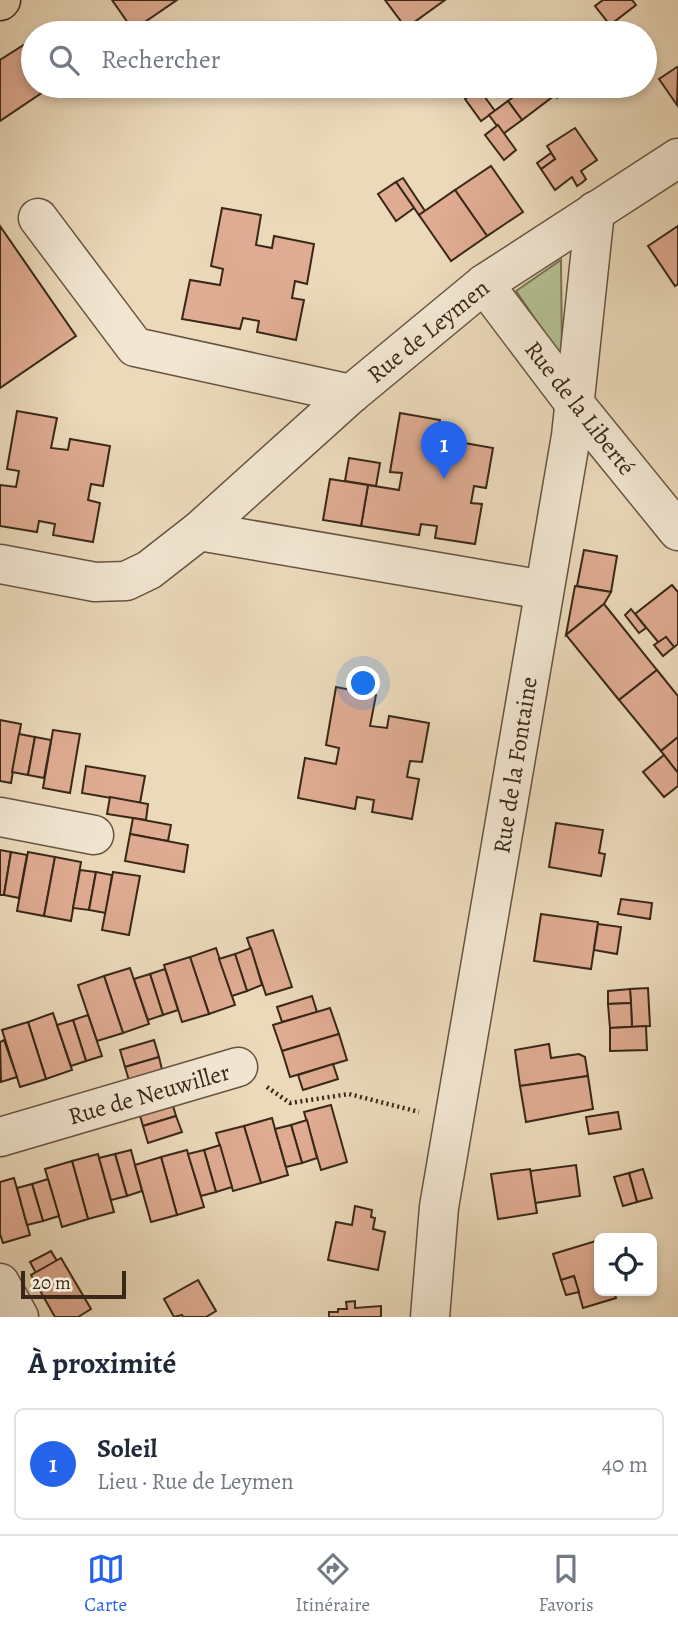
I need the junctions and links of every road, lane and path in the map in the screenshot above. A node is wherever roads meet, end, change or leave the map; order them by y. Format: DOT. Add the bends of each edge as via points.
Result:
graph roads {
  1 [pos="678,158"];
  2 [pos="595,211"];
  3 [pos="38,218"];
  4 [pos="484,284"];
  5 [pos="351,394"];
  6 [pos="574,403"];
  7 [pos="199,531"];
  8 [pos="678,531"];
  9 [pos="0,564"];
  10 [pos="544,590"];
  11 [pos="0,817"];
  12 [pos="94,835"];
  13 [pos="238,1067"];
  14 [pos="454,1121"];
  15 [pos="0,1137"];
  16 [pos="0,1283"];
  17 [pos="19,1317"];
  18 [pos="430,1317"];
  1 -- 2 [label="street, Rue de Leymen"];
  2 -- 4 [label="street, Rue de Leymen"];
  2 -- 6 [label="street, Rue de la Fontaine"];
  3 -- 5 [label="street" via="135,347"];
  4 -- 5 [label="street, Rue de Leymen"];
  4 -- 6 [label="street, Rue de la Liberté"];
  5 -- 7 [label="street, Rue de Leymen"];
  6 -- 8 [label="street, Rue de la Liberté"];
  6 -- 10 [label="street, Rue de la Fontaine"];
  7 -- 9 [label="street, Rue de Leymen" via="149,570 126,581 95,582"];
  7 -- 10 [label="street"];
  10 -- 14 [label="street, Rue de la Fontaine"];
  11 -- 12 [label="street"];
  13 -- 14 [label="path, Rue de Neuwiller" via="290,1103 349,1094"];
  13 -- 15 [label="street, Rue de Neuwiller"];
  14 -- 18 [label="street, Rue de la Fontaine" via="439,1207"];
  16 -- 17 [label="street"];
}
